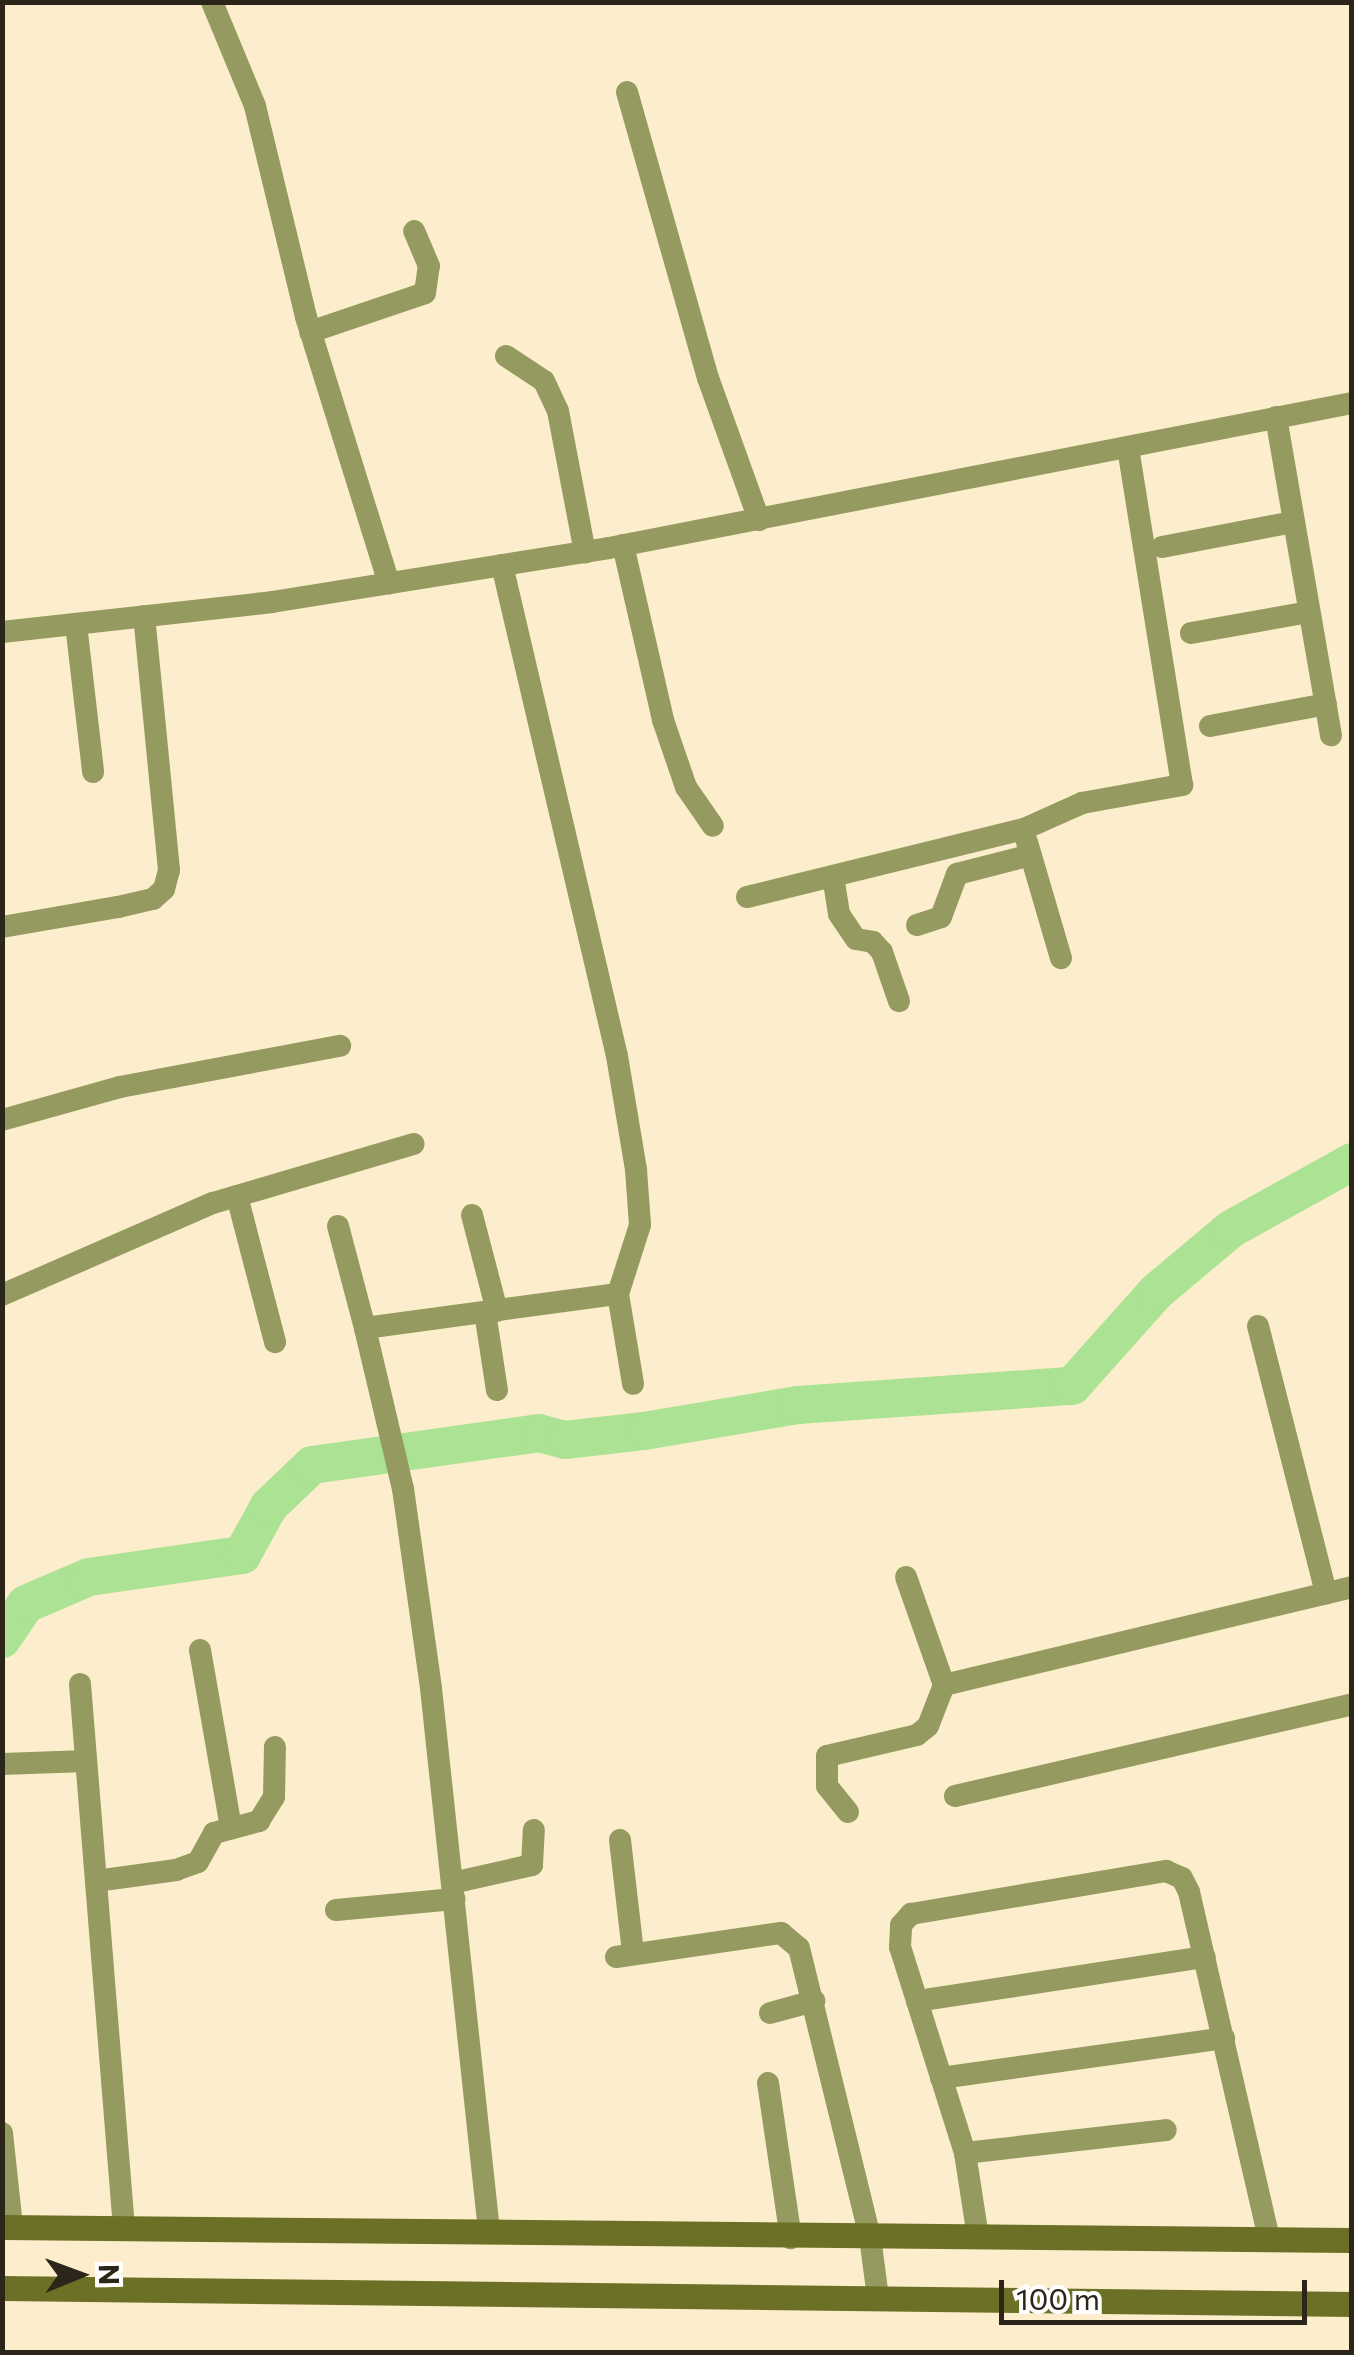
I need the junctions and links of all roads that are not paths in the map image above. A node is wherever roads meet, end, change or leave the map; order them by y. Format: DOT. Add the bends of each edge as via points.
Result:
graph roads {
  1 [pos="212,2"];
  2 [pos="628,92"];
  3 [pos="414,230"];
  4 [pos="310,332"];
  5 [pos="506,356"];
  6 [pos="1352,403"];
  7 [pos="1276,416"];
  8 [pos="1128,447"];
  9 [pos="759,520"];
  10 [pos="1292,522"];
  11 [pos="623,545"];
  12 [pos="1162,547"];
  13 [pos="585,552"];
  14 [pos="502,565"];
  15 [pos="389,583"];
  16 [pos="1309,612"];
  17 [pos="144,616"];
  18 [pos="76,624"];
  19 [pos="2,632"];
  20 [pos="1191,634"];
  21 [pos="1326,704"];
  22 [pos="1210,726"];
  23 [pos="1331,735"];
  24 [pos="93,772"];
  25 [pos="713,826"];
  26 [pos="1024,830"];
  27 [pos="1031,855"];
  28 [pos="833,876"];
  29 [pos="747,897"];
  30 [pos="917,925"];
  31 [pos="2,927"];
  32 [pos="1061,958"];
  33 [pos="898,1001"];
  34 [pos="340,1046"];
  35 [pos="2,1120"];
  36 [pos="413,1144"];
  37 [pos="237,1196"];
  38 [pos="472,1215"];
  39 [pos="338,1226"];
  40 [pos="4,1290"];
  41 [pos="618,1294"];
  42 [pos="491,1311"];
  43 [pos="1258,1326"];
  44 [pos="366,1328"];
  45 [pos="274,1342"];
  46 [pos="633,1384"];
  47 [pos="497,1390"];
  48 [pos="906,1577"];
  49 [pos="1352,1586"];
  50 [pos="1326,1593"];
  51 [pos="200,1650"];
  52 [pos="80,1684"];
  53 [pos="944,1685"];
  54 [pos="1352,1704"];
  55 [pos="275,1748"];
  56 [pos="86,1761"];
  57 [pos="2,1764"];
  58 [pos="955,1796"];
  59 [pos="848,1812"];
  60 [pos="231,1828"];
  61 [pos="534,1830"];
  62 [pos="620,1840"];
  63 [pos="96,1881"];
  64 [pos="453,1891"];
  65 [pos="336,1910"];
  66 [pos="1205,1957"];
  67 [pos="814,2001"];
  68 [pos="917,2001"];
  69 [pos="770,2013"];
  70 [pos="1224,2038"];
  71 [pos="941,2078"];
  72 [pos="768,2083"];
  73 [pos="1166,2130"];
  74 [pos="2,2134"];
  75 [pos="965,2153"];
  76 [pos="7,2227"];
  77 [pos="124,2228"];
  78 [pos="489,2231"];
  79 [pos="870,2237"];
  80 [pos="978,2237"];
  81 [pos="790,2238"];
  82 [pos="1269,2239"];
  83 [pos="1352,2240"];
  84 [pos="2,2288"];
  85 [pos="878,2298"];
  86 [pos="1352,2304"];
  1 -- 4 [label="street" via="255,106"];
  2 -- 9 [label="street" via="708,378"];
  3 -- 4 [label="street" via="428,266 425,293"];
  4 -- 15 [label="street"];
  5 -- 13 [label="street" via="544,380 558,411"];
  6 -- 7 [label="street"];
  7 -- 8 [label="street"];
  7 -- 10 [label="street"];
  8 -- 9 [label="street"];
  8 -- 26 [label="street" via="1184,782 1082,803"];
  9 -- 11 [label="street"];
  10 -- 12 [label="street"];
  10 -- 16 [label="street"];
  11 -- 13 [label="street"];
  11 -- 25 [label="street" via="663,720 686,786"];
  13 -- 14 [label="street"];
  14 -- 15 [label="street"];
  14 -- 41 [label="street" via="616,1056 636,1170 640,1225"];
  15 -- 17 [label="street"];
  16 -- 20 [label="street"];
  16 -- 21 [label="street"];
  17 -- 18 [label="street"];
  17 -- 31 [label="street" via="169,870 164,889 153,899"];
  18 -- 19 [label="street"];
  18 -- 24 [label="street"];
  21 -- 22 [label="street"];
  21 -- 23 [label="street"];
  26 -- 27 [label="street"];
  26 -- 28 [label="street"];
  27 -- 30 [label="street" via="957,874 942,917"];
  27 -- 32 [label="street"];
  28 -- 29 [label="street"];
  28 -- 33 [label="street" via="839,914 856,939 882,952"];
  34 -- 35 [label="street" via="120,1087"];
  36 -- 37 [label="street"];
  37 -- 40 [label="street"];
  37 -- 45 [label="street"];
  38 -- 42 [label="street"];
  39 -- 44 [label="street"];
  41 -- 42 [label="street"];
  41 -- 46 [label="street"];
  42 -- 44 [label="street"];
  42 -- 47 [label="street"];
  43 -- 50 [label="street"];
  44 -- 64 [label="street" via="403,1489"];
  48 -- 53 [label="street"];
  49 -- 50 [label="street"];
  50 -- 53 [label="street"];
  51 -- 60 [label="street"];
  52 -- 56 [label="street"];
  53 -- 59 [label="street" via="918,1735 827,1756 827,1786"];
  54 -- 58 [label="street"];
  55 -- 60 [label="street" via="269,1813"];
  56 -- 57 [label="street"];
  56 -- 63 [label="street"];
  60 -- 63 [label="street" via="214,1833 198,1862"];
  61 -- 64 [label="street" via="532,1865"];
  62 -- 67 [label="street" via="624,1954 781,1933 799,1948"];
  63 -- 77 [label="street"];
  64 -- 65 [label="street"];
  64 -- 78 [label="street"];
  66 -- 68 [label="street"];
  66 -- 68 [label="street" via="1186,1883 1166,1871 911,1914 900,1924 900,1947"];
  66 -- 70 [label="street"];
  67 -- 69 [label="street"];
  67 -- 79 [label="street"];
  68 -- 71 [label="street"];
  70 -- 71 [label="street"];
  70 -- 82 [label="street"];
  71 -- 75 [label="street"];
  72 -- 81 [label="street"];
  73 -- 75 [label="street"];
  74 -- 76 [label="street"];
  75 -- 80 [label="street"];
  76 -- 77 [label="street"];
  77 -- 78 [label="street"];
  78 -- 81 [label="street"];
  79 -- 80 [label="street"];
  79 -- 81 [label="street"];
  79 -- 85 [label="street"];
  80 -- 82 [label="street"];
  82 -- 83 [label="street"];
  84 -- 85 [label="street"];
  85 -- 86 [label="street"];
}
